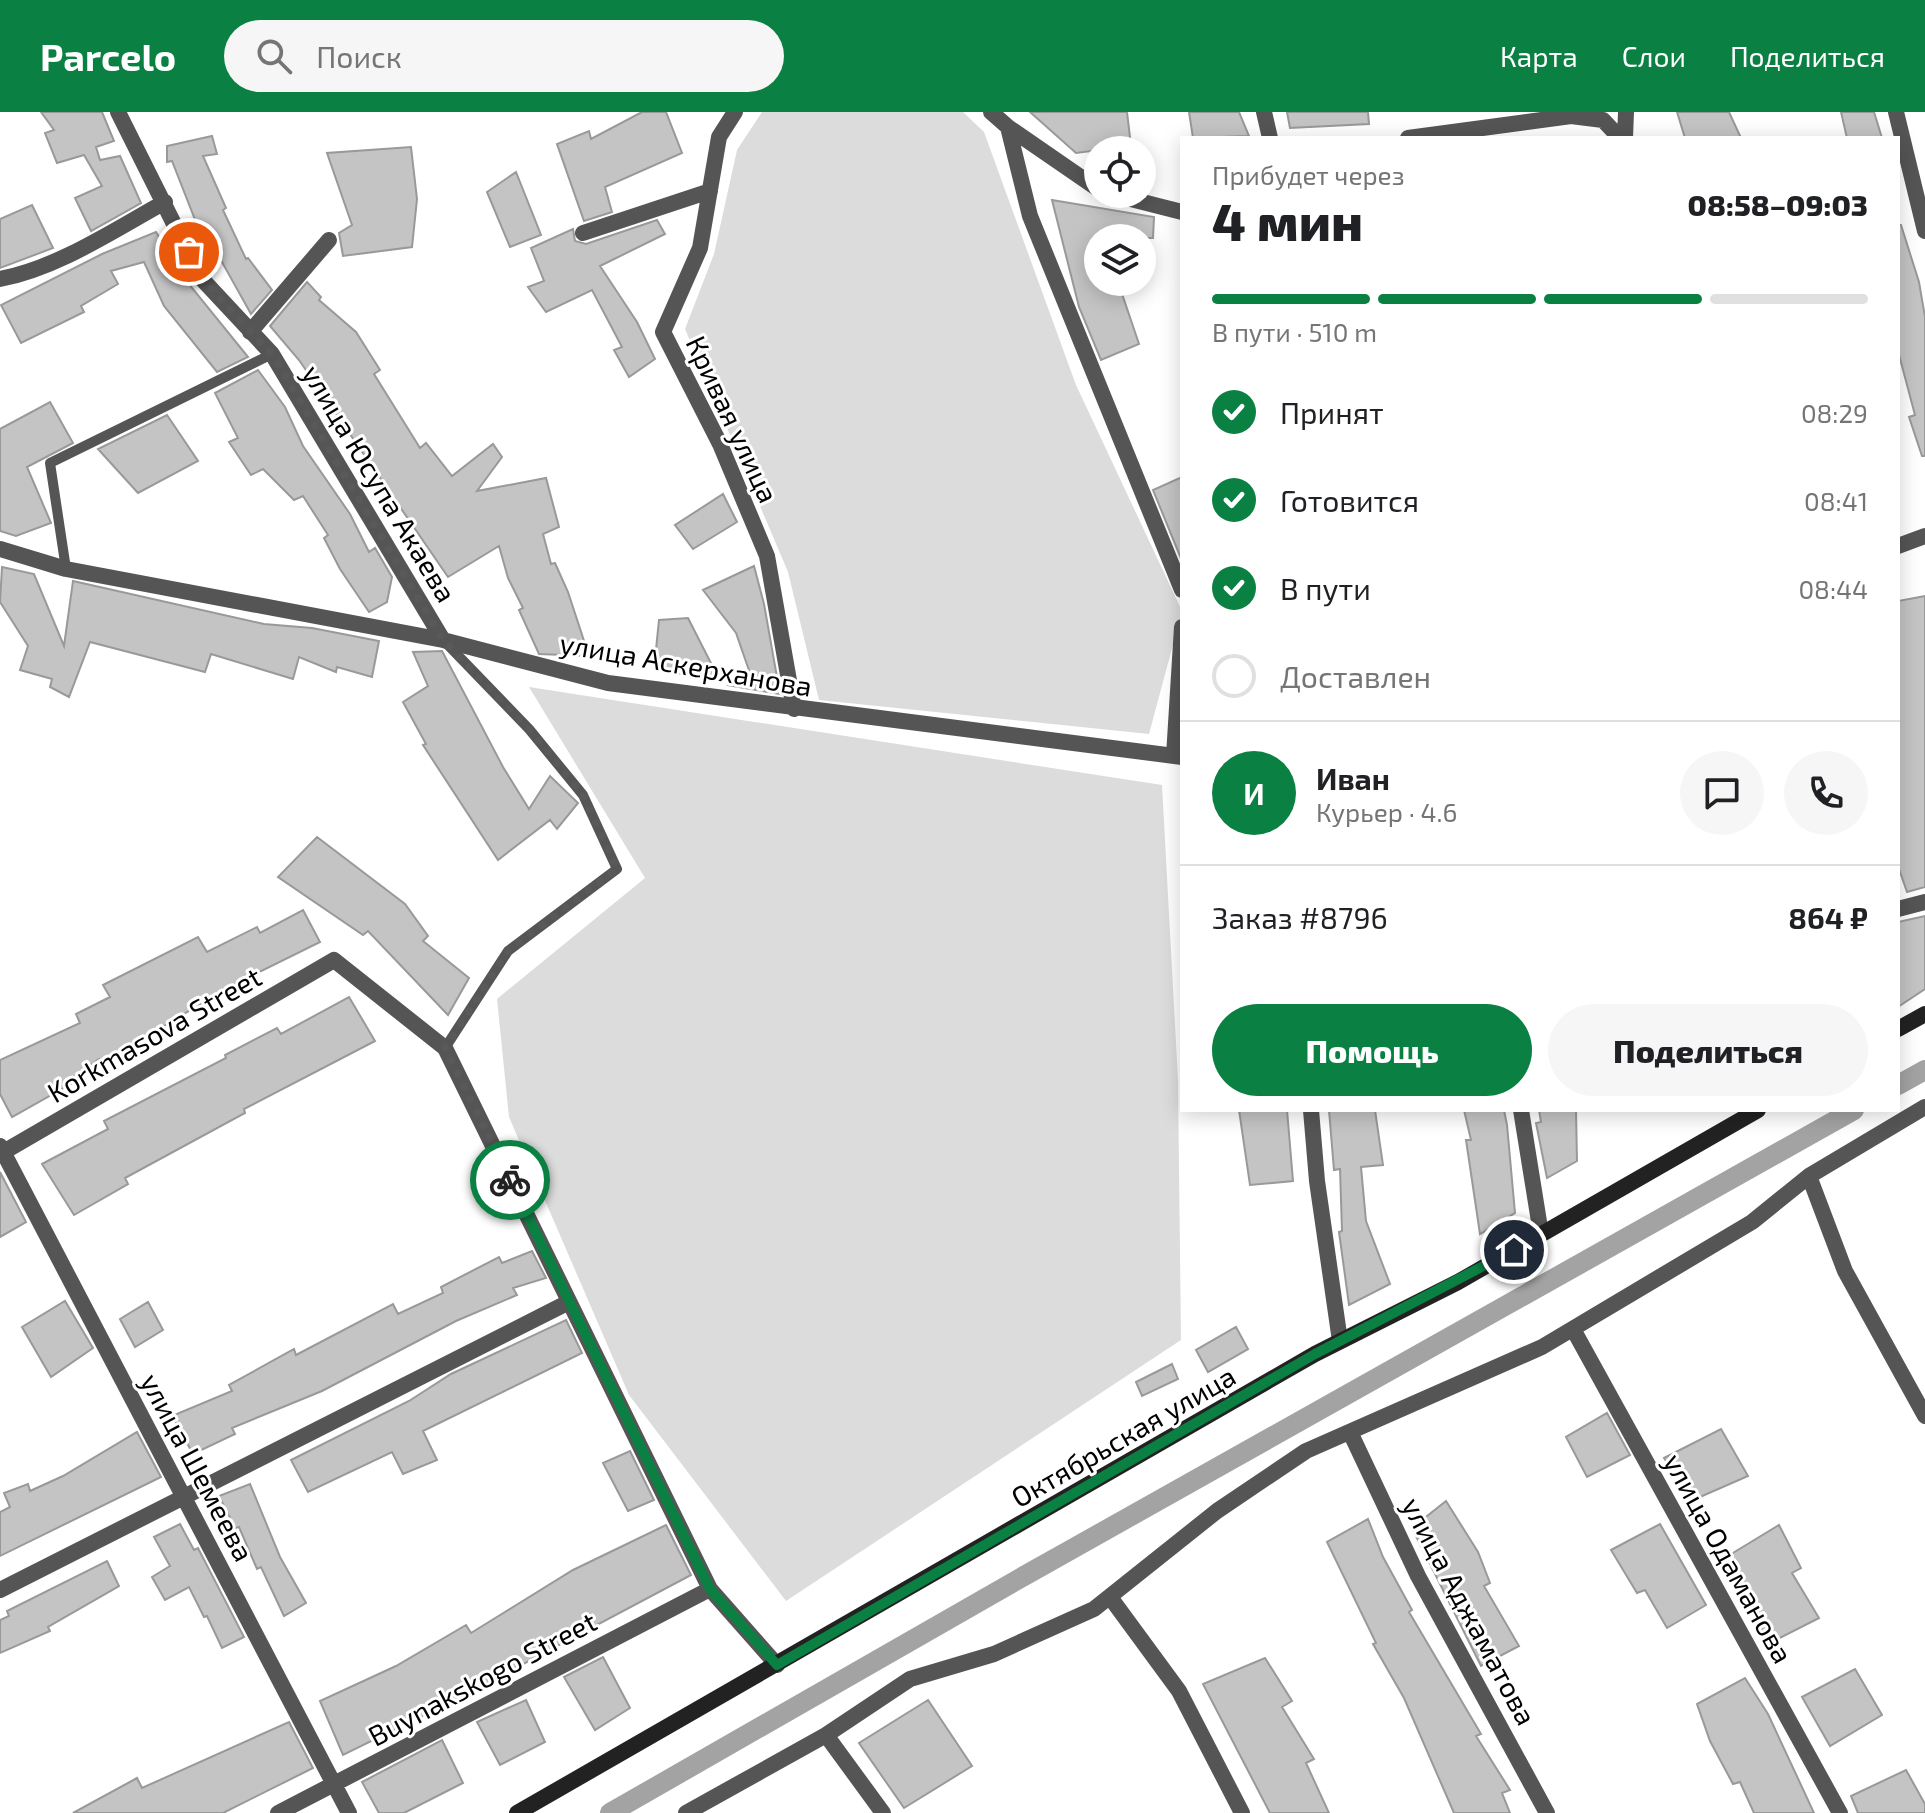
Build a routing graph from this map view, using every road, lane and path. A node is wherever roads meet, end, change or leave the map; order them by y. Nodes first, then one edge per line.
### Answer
1 (118, 112) edge
2 (735, 112) edge
3 (991, 112) edge
4 (1264, 112) edge
5 (1626, 112) edge
6 (1896, 112) edge
7 (1008, 127) junction
8 (1270, 136) edge
9 (1423, 136) edge
10 (1620, 136) edge
11 (1622, 136) edge
12 (1084, 179) edge
13 (710, 191) junction
14 (165, 202) junction
15 (1156, 205) edge
16 (1180, 211) edge
17 (1925, 231) edge
18 (583, 233) dead end
19 (329, 240) dead end
20 (0, 279) edge
21 (250, 332) junction
22 (272, 354) junction
23 (1925, 536) edge
24 (1900, 545) edge
25 (0, 549) edge
26 (66, 569) junction
27 (1180, 585) edge
28 (443, 640) junction
29 (1180, 692) edge
30 (794, 709) junction
31 (1178, 757) edge
32 (1925, 902) edge
33 (1900, 908) edge
34 (1925, 1014) edge
35 (1900, 1028) edge
36 (445, 1048) junction
37 (1925, 1107) edge
38 (1311, 1112) edge
39 (1521, 1112) edge
40 (1740, 1115) edge
41 (1, 1150) edge
42 (1809, 1176) junction
43 (1541, 1234) junction
44 (569, 1302) junction
45 (1573, 1329) junction
46 (1340, 1341) junction
47 (1925, 1416) edge
48 (1350, 1432) junction
49 (184, 1494) junction
50 (710, 1589) junction
51 (0, 1590) edge
52 (1110, 1597) junction
53 (777, 1665) junction
54 (826, 1735) junction
55 (334, 1785) junction
56 (278, 1813) edge
57 (349, 1813) edge
58 (517, 1813) edge
59 (686, 1813) edge
60 (883, 1813) edge
61 (1242, 1813) edge
62 (1547, 1813) edge
63 (1840, 1813) edge

1 - 14 street, улица Юсупа Акаева
2 - 13 street, Кривая улица
3 - 7 street
4 - 8 street
5 - 11 street
6 - 17 street
7 - 12 street
7 - 27 street
9 - 10 street
13 - 18 street
13 - 30 street, Кривая улица
14 - 20 street
14 - 21 street, улица Юсупа Акаева
15 - 16 street
19 - 21 street
21 - 22 street, улица Юсупа Акаева
22 - 26 lane
22 - 28 street, улица Юсупа Акаева
23 - 24 street
25 - 26 street, улица Аскерханова
26 - 28 street, улица Аскерханова
28 - 30 street, улица Аскерханова
28 - 36 lane
29 - 31 street
30 - 31 street, улица Аскерханова
32 - 33 street
34 - 35 street
36 - 41 street, Korkmasova Street
36 - 44 street
37 - 42 street
38 - 46 street
39 - 43 street
40 - 43 street, Октябрьская улица
41 - 49 street, улица Шемеева
42 - 45 street
42 - 47 street
43 - 46 street, Октябрьская улица
44 - 49 street
44 - 50 street
45 - 48 street
45 - 63 street, улица Одаманова
46 - 53 street, Октябрьская улица
48 - 52 street
48 - 62 street, улица Аджаматова
49 - 51 street
49 - 55 street, улица Шемеева
50 - 53 street
50 - 55 street, Buynakskogo Street
52 - 54 street
52 - 61 street
53 - 58 street, Октябрьская улица
54 - 59 street
54 - 60 street
55 - 56 street, Buynakskogo Street
55 - 57 street, улица Шемеева

